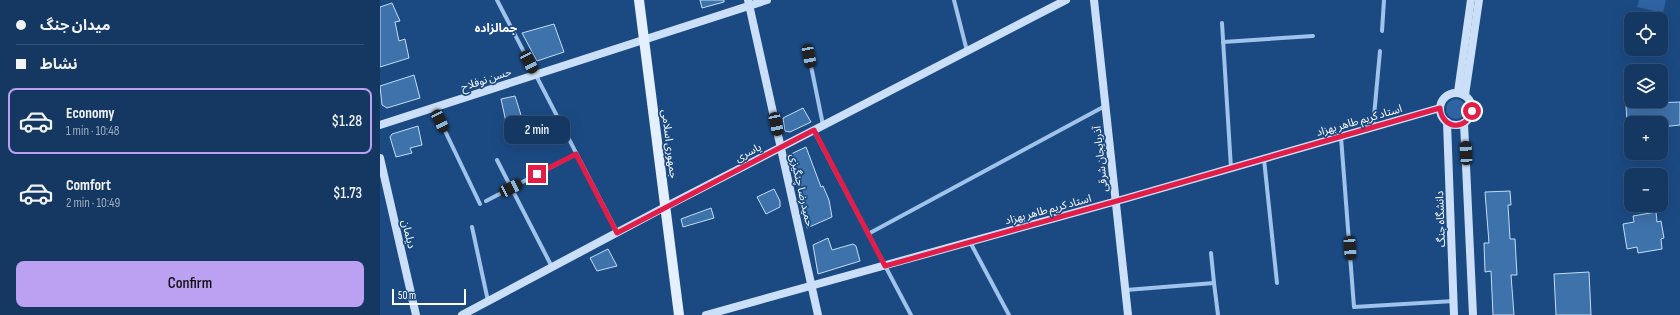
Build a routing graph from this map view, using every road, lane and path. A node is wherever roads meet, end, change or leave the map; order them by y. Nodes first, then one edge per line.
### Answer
1 (497, 0) edge
2 (639, 0) edge
3 (767, 0) edge
4 (954, 0) edge
5 (1066, 0) edge
6 (1094, 0) edge
7 (1384, 0) edge
8 (1471, 0) edge
9 (1479, 0) edge
10 (748, 3) edge
11 (1222, 22) dead end
12 (1382, 31) dead end
13 (1313, 36) dead end
14 (644, 39) junction
15 (1223, 42) junction
16 (967, 51) junction
17 (1380, 51) dead end
18 (809, 56) dead end
19 (535, 74) junction
20 (1461, 94) junction
21 (1105, 106) junction
22 (434, 108) junction
23 (1440, 108) junction
24 (1447, 122) junction
25 (1464, 123) junction
26 (380, 125) edge
27 (823, 126) junction
28 (1374, 127) junction
29 (814, 130) junction
30 (1341, 136) junction
31 (781, 147) junction
32 (576, 154) junction
33 (380, 158) edge
34 (1264, 159) junction
35 (497, 160) dead end
36 (1231, 168) junction
37 (511, 188) junction
38 (486, 201) dead end
39 (1116, 202) junction
40 (480, 204) dead end
41 (666, 207) junction
42 (472, 227) dead end
43 (617, 233) junction
44 (868, 234) junction
45 (970, 242) junction
46 (1211, 253) dead end
47 (885, 266) junction
48 (552, 267) junction
49 (1214, 283) junction
50 (1277, 283) dead end
51 (812, 286) junction
52 (1125, 290) junction
53 (488, 301) junction
54 (1454, 301) junction
55 (416, 315) edge
56 (462, 315) edge
57 (679, 315) edge
58 (706, 315) edge
59 (818, 315) edge
60 (911, 315) edge
61 (1009, 315) edge
62 (1128, 315) edge
63 (1218, 315) edge
64 (1454, 315) edge
65 (1473, 315) edge

1 - 19 street
2 - 14 main road, جمهوری اسلامی
3 - 10 street, حسن نوفلاح
4 - 16 street
5 - 16 street, یاسری
6 - 21 street, آذربایجان شرقی
7 - 12 street
8 - 20 street
9 - 20 street
10 - 14 street, حسن نوفلاح
10 - 31 street, حمیدرضا چنگیزی
11 - 15 street
13 - 15 street
14 - 19 street, حسن نوفلاح
14 - 41 main road, جمهوری اسلامی
15 - 36 street
16 - 27 street, یاسری
17 - 28 street
18 - 27 street
19 - 22 street, حسن نوفلاح
19 - 32 street
20 - 23 street
20 - 25 street
21 - 39 street, آذربایجان شرقی
21 - 44 street
22 - 26 street, حسن نوفلاح
22 - 40 street
23 - 24 street
23 - 28 street, استاد کریم طاهر بهزاد
24 - 25 street
24 - 54 street, دانشگاه جنگ
25 - 65 street
27 - 29 street, یاسری
28 - 30 street, استاد کریم طاهر بهزاد
29 - 31 street, یاسری
29 - 44 street
30 - 34 street, استاد کریم طاهر بهزاد
30 - 54 street
31 - 41 street, یاسری
31 - 51 street, حمیدرضا چنگیزی
32 - 37 street
32 - 43 street
33 - 55 street, دیلمان
34 - 36 street, استاد کریم طاهر بهزاد
34 - 50 street
35 - 37 street
36 - 39 street, استاد کریم طاهر بهزاد
37 - 38 street
37 - 48 street
39 - 45 street, استاد کریم طاهر بهزاد
39 - 52 street, آذربایجان شرقی
41 - 43 street, یاسری
41 - 57 main road, جمهوری اسلامی
42 - 53 street
43 - 48 street, یاسری
44 - 47 street
45 - 47 street, استاد کریم طاهر بهزاد
45 - 61 street
46 - 49 street
47 - 51 street, استاد کریم طاهر بهزاد
47 - 60 street
48 - 53 street, یاسری
49 - 52 street
49 - 63 street
51 - 58 street, استاد کریم طاهر بهزاد
51 - 59 street, حمیدرضا چنگیزی
52 - 62 street, آذربایجان شرقی
53 - 56 street, یاسری
54 - 64 street, دانشگاه جنگ

